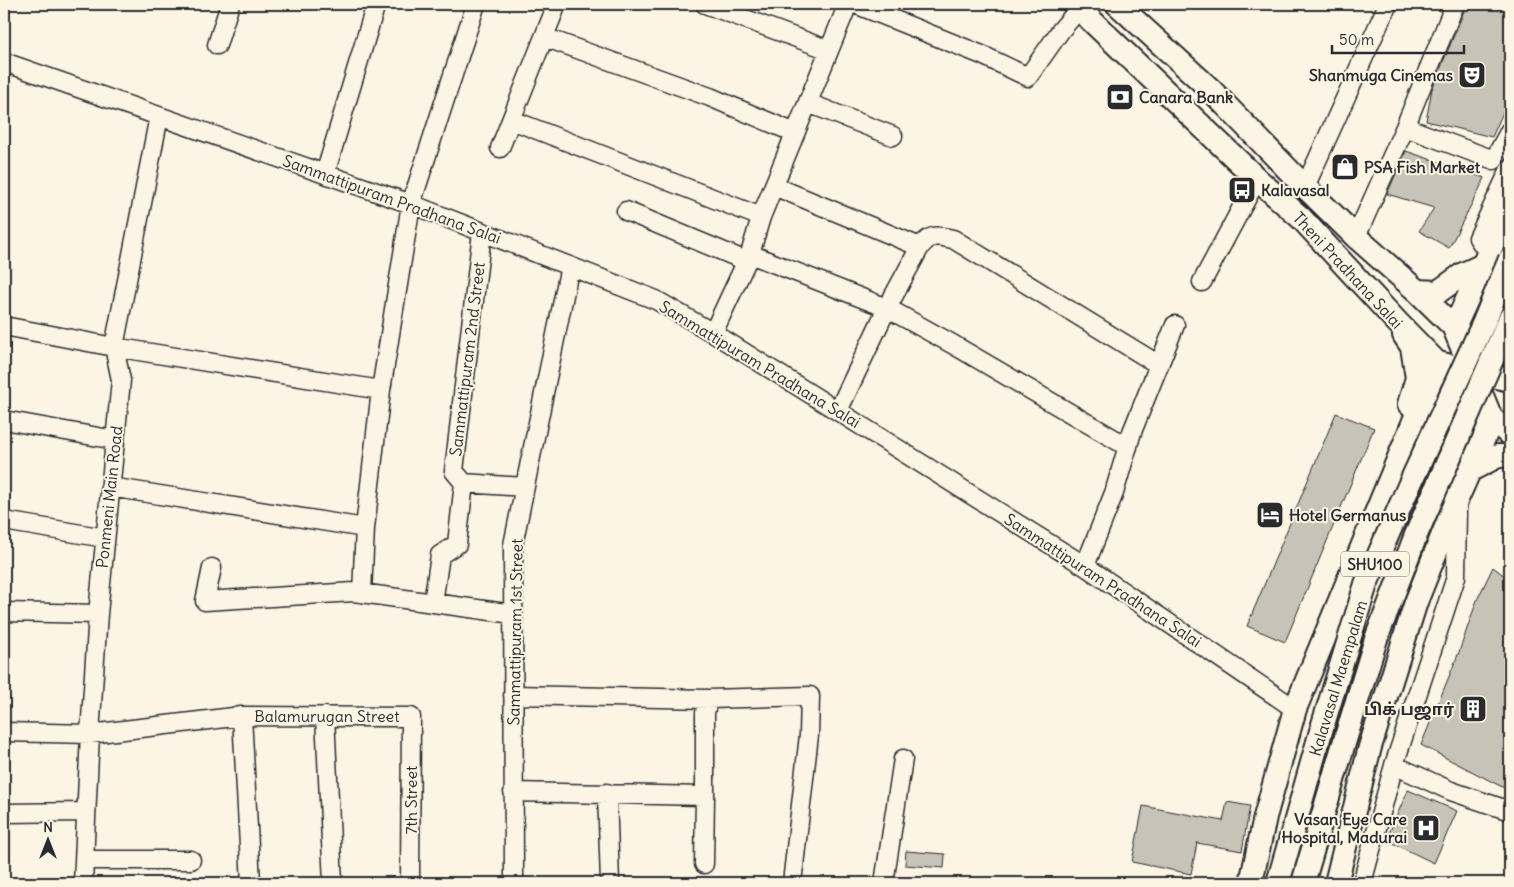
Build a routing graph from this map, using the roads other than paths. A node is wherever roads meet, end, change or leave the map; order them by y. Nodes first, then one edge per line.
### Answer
1 (230, 4) edge
2 (376, 4) edge
3 (476, 4) edge
4 (557, 4) edge
5 (705, 4) edge
6 (848, 4) edge
7 (854, 4) edge
8 (1117, 4) edge
9 (1388, 4) edge
10 (1455, 4) edge
11 (1076, 6) edge
12 (544, 37) junction
13 (217, 46) dead end
14 (829, 50) junction
15 (4, 62) edge
16 (808, 103) junction
17 (159, 116) junction
18 (512, 120) junction
19 (1405, 127) junction
20 (1510, 130) edge
21 (795, 133) junction
22 (893, 136) dead end
23 (500, 148) dead end
24 (1510, 169) edge
25 (326, 174) junction
26 (1256, 179) junction
27 (774, 186) junction
28 (1305, 187) junction
29 (411, 204) junction
30 (1510, 206) edge
31 (626, 211) dead end
32 (761, 217) junction
33 (482, 232) junction
34 (1356, 236) junction
35 (920, 246) junction
36 (748, 257) junction
37 (1495, 259) edge
38 (570, 266) junction
39 (1202, 282) dead end
40 (1417, 291) junction
41 (887, 308) junction
42 (1510, 318) edge
43 (1398, 323) junction
44 (1175, 324) dead end
45 (4, 326) edge
46 (1454, 328) junction
47 (713, 333) junction
48 (114, 347) junction
49 (1438, 363) junction
50 (1159, 365) junction
51 (1472, 371) junction
52 (1510, 380) edge
53 (381, 390) junction
54 (838, 411) junction
55 (4, 420) edge
56 (1492, 420) junction
57 (1510, 435) edge
58 (115, 440) junction
59 (1128, 447) junction
60 (1510, 456) edge
61 (1469, 471) junction
62 (464, 483) junction
63 (110, 487) junction
64 (525, 487) junction
65 (1457, 499) junction
66 (4, 521) edge
67 (1373, 522) junction
68 (365, 528) junction
69 (105, 538) junction
70 (1085, 566) junction
71 (212, 568) dead end
72 (362, 593) junction
73 (433, 603) junction
74 (4, 612) edge
75 (98, 614) junction
76 (513, 614) junction
77 (513, 695) junction
78 (708, 699) junction
79 (1295, 709) junction
80 (242, 716) junction
81 (325, 716) junction
82 (411, 717) joint
83 (4, 732) edge
84 (90, 734) junction
85 (903, 759) dead end
86 (1394, 765) junction
87 (514, 792) junction
88 (607, 794) junction
89 (705, 796) junction
90 (1510, 811) edge
91 (86, 812) junction
92 (4, 813) edge
93 (84, 860) junction
94 (191, 860) dead end
95 (704, 864) dead end
96 (83, 883) edge
97 (251, 883) edge
98 (333, 883) edge
99 (410, 883) edge
100 (514, 883) edge
101 (610, 883) edge
102 (792, 883) edge
103 (884, 883) edge
104 (1252, 883) edge
105 (1278, 883) edge
106 (1304, 883) edge
107 (1336, 883) edge
108 (1362, 883) edge

1 - 13 street
2 - 25 street
3 - 29 street
4 - 12 street
5 - 14 street
6 - 14 street
7 - 11 street
8 - 28 main road, Theni Pradhana Salai
9 - 28 street
10 - 19 street
11 - 26 main road, Theni Pradhana Salai
12 - 18 street
12 - 21 street
14 - 16 street
15 - 17 street, Sammattipuram Pradhana Salai
16 - 21 street
16 - 22 street
17 - 25 street, Sammattipuram Pradhana Salai
17 - 48 street, Ponmeni Main Road
18 - 23 street
18 - 32 street
19 - 20 street
19 - 34 street
21 - 27 street
24 - 37 street
25 - 29 street, Sammattipuram Pradhana Salai
26 - 39 street
26 - 43 main road, Theni Pradhana Salai
27 - 32 street
27 - 35 street
28 - 34 main road, Theni Pradhana Salai
29 - 33 street, Sammattipuram Pradhana Salai
29 - 53 street
30 - 37 main road
31 - 36 street
32 - 36 street
33 - 38 street, Sammattipuram Pradhana Salai
33 - 62 street, Sammattipuram 2nd Street
34 - 40 main road, Theni Pradhana Salai
35 - 41 street
35 - 50 street
36 - 41 street
36 - 47 street
37 - 40 main road
37 - 46 main road
37 - 105 main road, Kalavasal Maempalam / SHU100, bridge
38 - 47 street, Sammattipuram Pradhana Salai
38 - 64 street, Sammattipuram 1st Street
40 - 46 main road, Theni Pradhana Salai
41 - 54 street
41 - 59 street
42 - 106 main road, Kalavasal Maempalam / SHU100, bridge
43 - 49 main road, Theni Pradhana Salai
43 - 67 main road
44 - 50 street
45 - 48 street
46 - 51 main road
46 - 52 main road, Theni Pradhana Salai
47 - 54 street, Sammattipuram Pradhana Salai
48 - 53 street
48 - 58 street, Ponmeni Main Road
49 - 51 main road
49 - 56 main road, Theni Pradhana Salai
49 - 67 main road
50 - 59 street
51 - 52 main road
51 - 56 main road
53 - 68 street
54 - 70 street, Sammattipuram Pradhana Salai
55 - 58 street
56 - 57 main road, Theni Pradhana Salai
56 - 61 main road
58 - 63 street, Ponmeni Main Road
59 - 70 street
60 - 61 main road
61 - 65 main road
62 - 64 street
62 - 73 street
63 - 68 street
63 - 69 street, Ponmeni Main Road
64 - 76 street, Sammattipuram 1st Street
65 - 86 street
65 - 107 main road
66 - 69 street
67 - 79 main road
68 - 72 street
69 - 75 street, Ponmeni Main Road
70 - 79 street, Sammattipuram Pradhana Salai
71 - 72 street
72 - 73 street
73 - 76 street
74 - 75 street
75 - 84 street, Ponmeni Main Road
76 - 77 street, Sammattipuram 1st Street
77 - 78 street
77 - 87 street, Sammattipuram 1st Street
78 - 89 street
78 - 102 street
79 - 104 main road
80 - 81 street, Balamurugan Street
80 - 84 street, Balamurugan Street
80 - 97 street, Balamurugan Street
81 - 82 street, Balamurugan Street
81 - 98 street
82 - 99 street, 7th Street
83 - 84 street, Balamurugan Street
84 - 91 street, Ponmeni Main Road
85 - 103 street
86 - 90 street
86 - 108 street
87 - 88 street
87 - 100 street, Sammattipuram 1st Street
88 - 89 street
88 - 101 street
89 - 95 street
91 - 92 street
91 - 93 street, Ponmeni Main Road
93 - 94 street
93 - 96 street, Ponmeni Main Road

